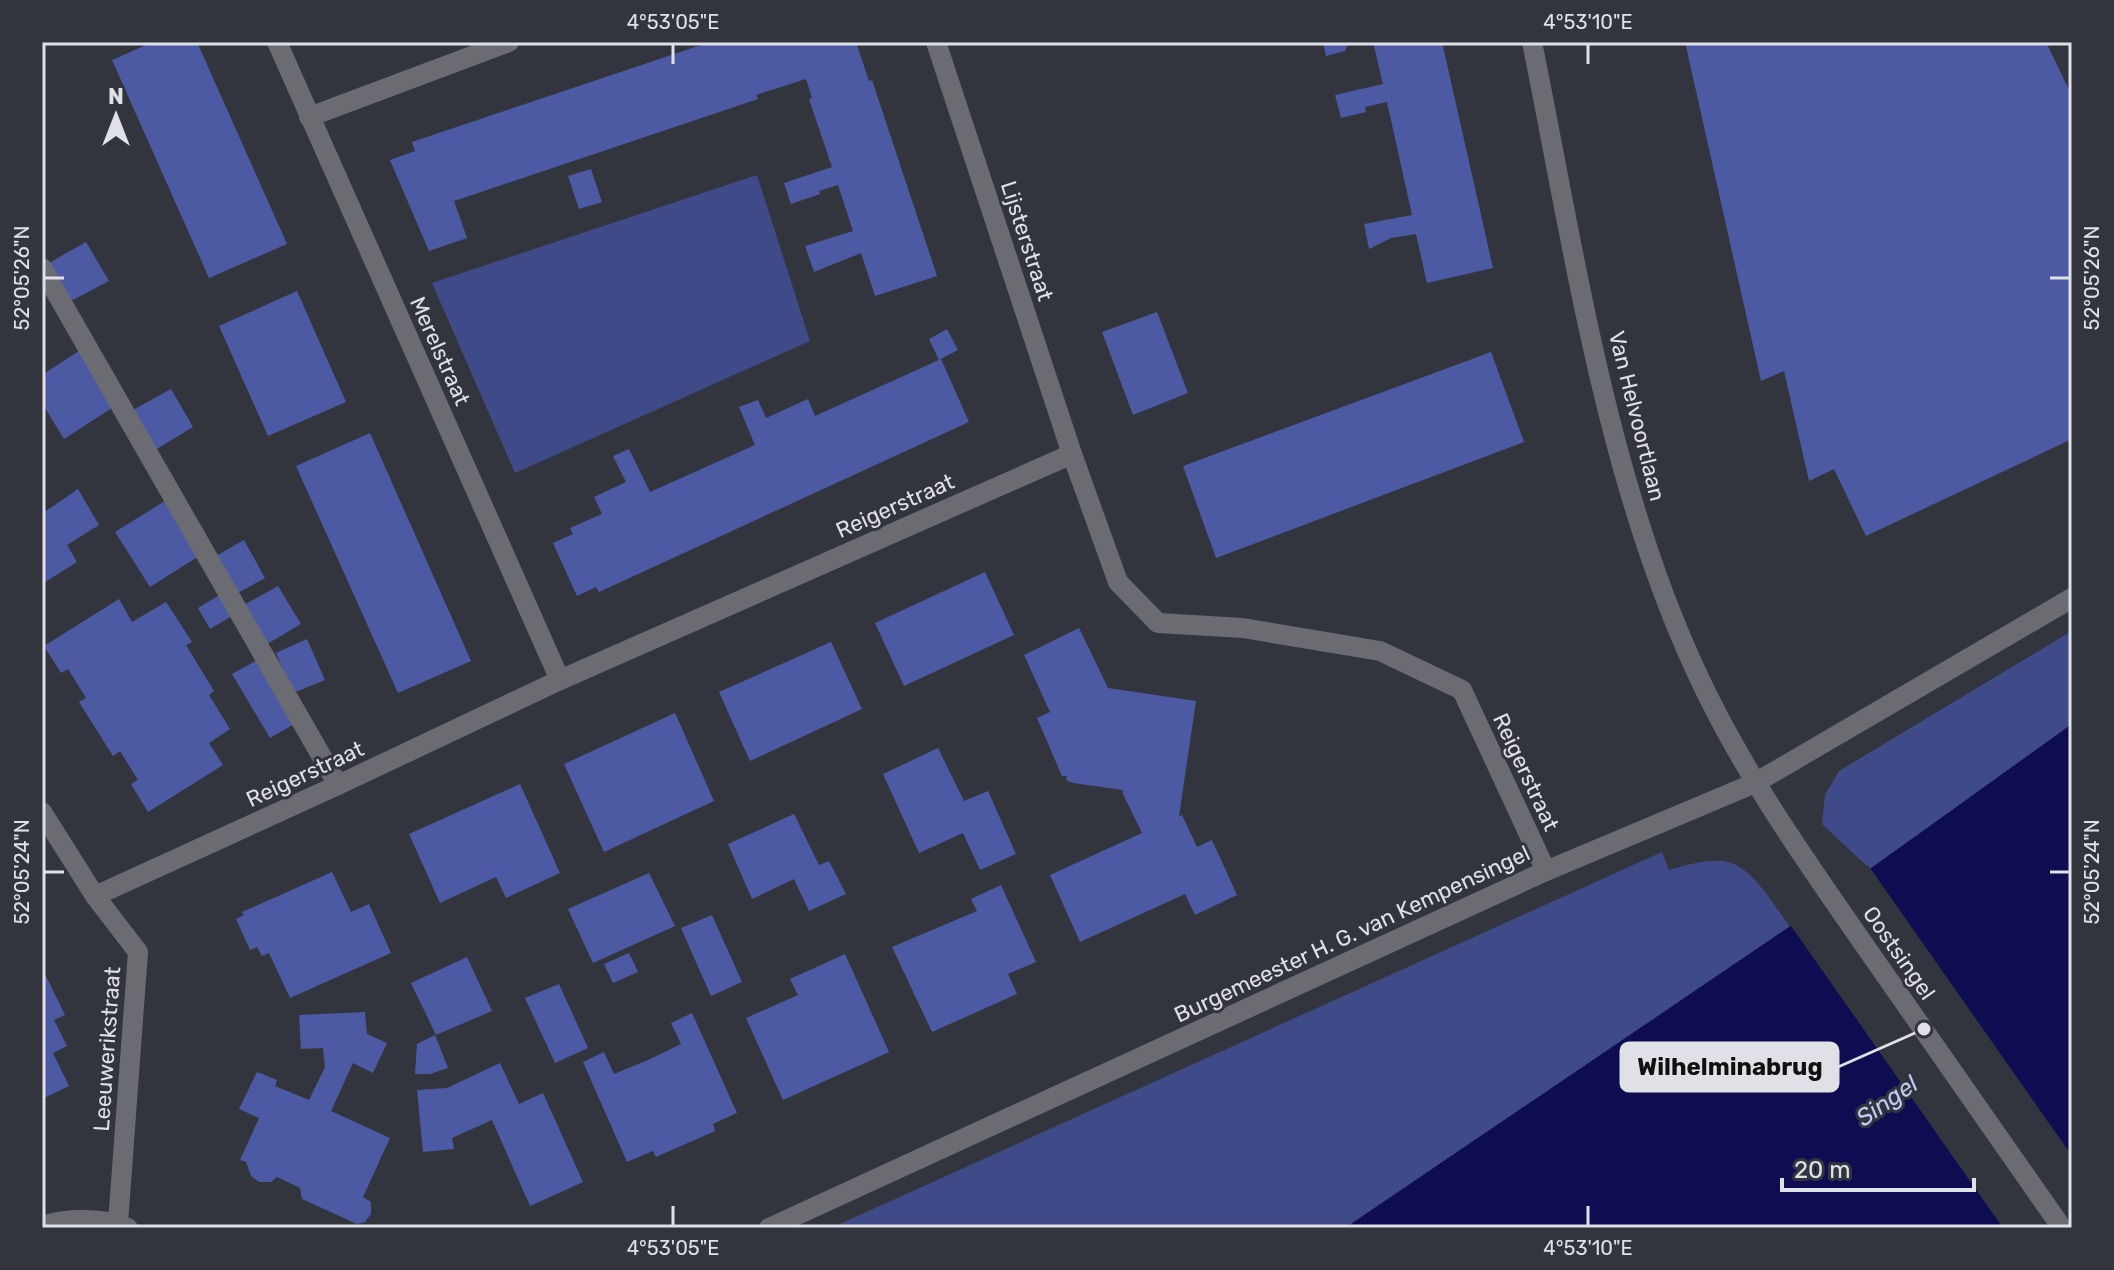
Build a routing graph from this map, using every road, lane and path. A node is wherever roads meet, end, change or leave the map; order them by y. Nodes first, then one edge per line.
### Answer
1 (277, 42) edge
2 (509, 42) edge
3 (936, 42) edge
4 (1532, 42) edge
5 (309, 117) junction
6 (42, 268) edge
7 (1072, 454) junction
8 (2072, 598) edge
9 (560, 680) junction
10 (1755, 783) junction
11 (338, 785) junction
12 (42, 812) edge
13 (1546, 871) junction
14 (95, 896) junction
15 (42, 1226) edge
16 (123, 1226) edge
17 (769, 1228) edge
18 (2062, 1228) edge

1 - 5 street, Merelstraat
2 - 5 street
3 - 7 street, Lijsterstraat
4 - 10 street, Van Helvoortlaan
5 - 9 street, Merelstraat
6 - 11 street
7 - 9 street, Reigerstraat
7 - 13 street, Reigerstraat
8 - 10 street, Burgemeester H. G. van Kempensingel
9 - 11 street, Reigerstraat
10 - 13 street, Burgemeester H. G. van Kempensingel
10 - 18 street, Oostsingel
11 - 14 street, Reigerstraat
12 - 14 street, Leeuwerikstraat
13 - 17 street, Burgemeester H. G. van Kempensingel
14 - 16 street, Leeuwerikstraat
15 - 16 street

